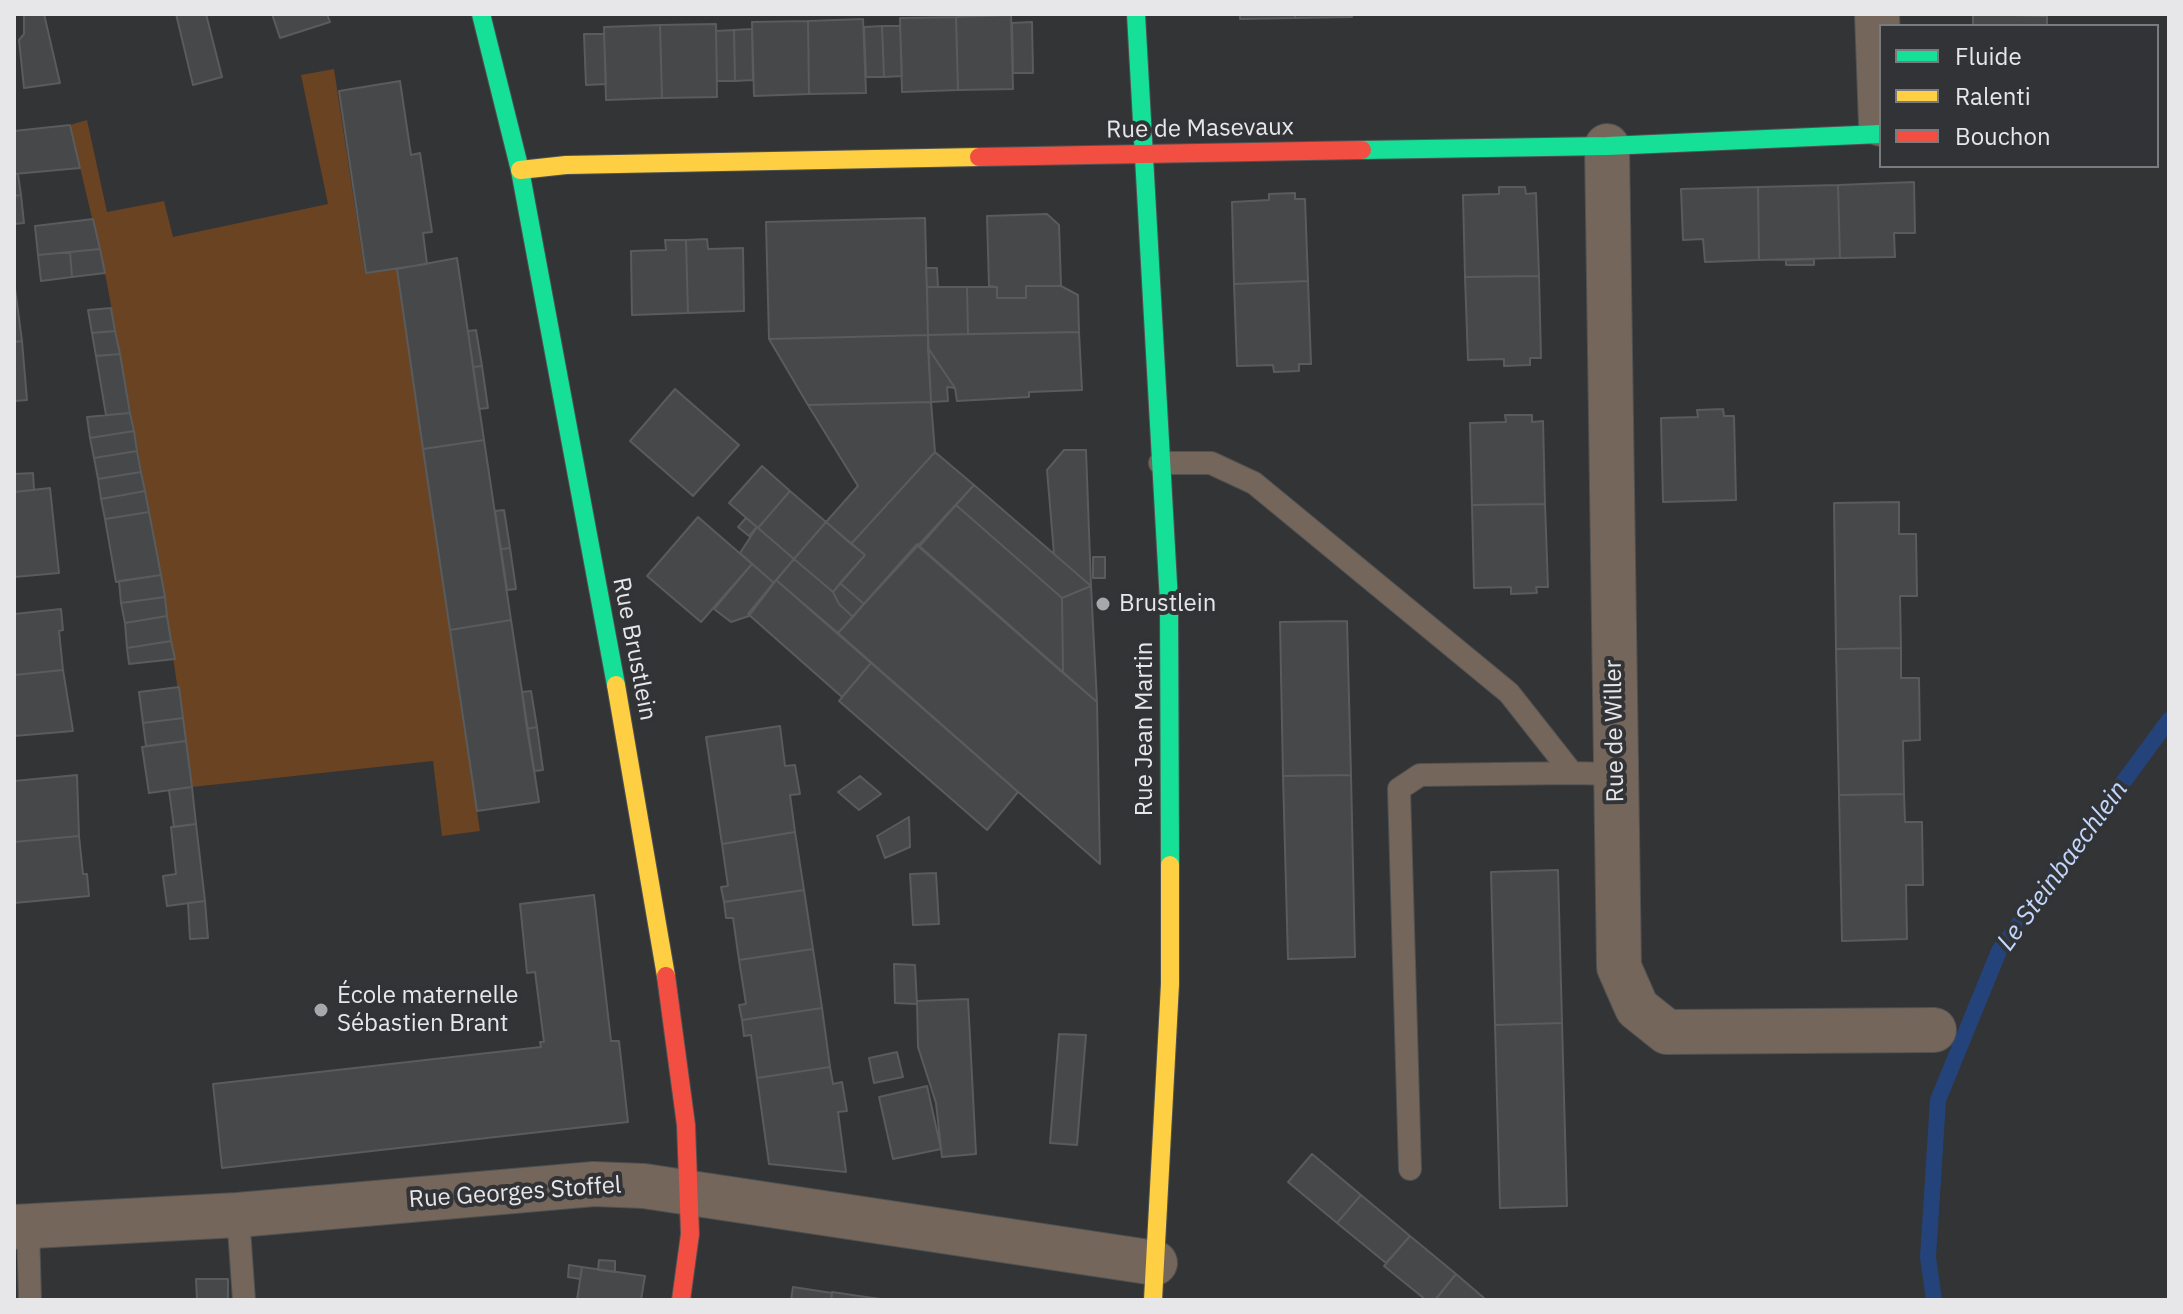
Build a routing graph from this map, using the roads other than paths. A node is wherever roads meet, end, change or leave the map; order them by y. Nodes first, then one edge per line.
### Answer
1 (481, 14) edge
2 (1136, 14) edge
3 (1877, 14) edge
4 (1879, 69) edge
5 (1879, 134) edge
6 (1607, 146) junction
7 (1143, 154) junction
8 (520, 170) junction
9 (1160, 463) junction
10 (1572, 773) junction
11 (1616, 774) junction
12 (1934, 1030) dead end
13 (1410, 1169) dead end
14 (688, 1192) junction
15 (238, 1215) junction
16 (21, 1227) edge
17 (1154, 1282) edge
18 (30, 1300) edge
19 (244, 1300) edge
20 (681, 1300) edge

1 - 8 street, Rue Brustlein
2 - 7 street, Rue Jean Martin
3 - 4 street
5 - 6 street, Rue de Masevaux
6 - 7 street, Rue de Masevaux
6 - 11 street, Rue de Willer
7 - 8 street, Rue de Masevaux
7 - 9 street, Rue Jean Martin
8 - 14 street, Rue Brustlein
9 - 10 lane
9 - 17 street, Rue Jean Martin
10 - 11 lane
10 - 13 lane
11 - 12 street, Rue de Willer
14 - 15 street, Rue Georges Stoffel
14 - 17 street, Rue Georges Stoffel
14 - 20 street, Rue Brustlein
15 - 16 street, Rue Georges Stoffel
15 - 19 lane
16 - 18 lane

